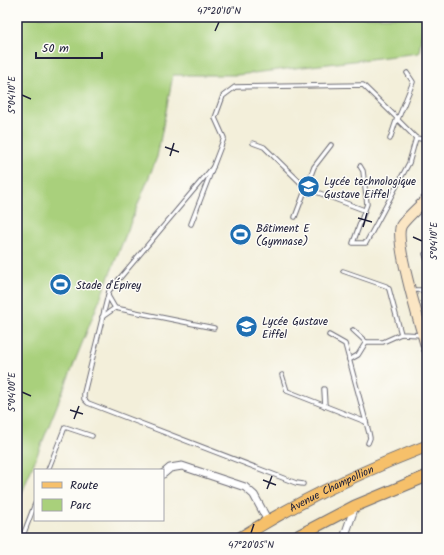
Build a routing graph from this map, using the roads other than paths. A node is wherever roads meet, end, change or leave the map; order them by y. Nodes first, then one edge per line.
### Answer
1 (407, 73) dead end
2 (397, 119) junction
3 (416, 138) junction
4 (390, 139) dead end
5 (427, 140) edge
6 (253, 143) dead end
7 (331, 145) dead end
8 (360, 166) dead end
9 (213, 167) junction
10 (306, 188) junction
11 (427, 199) edge
12 (423, 207) edge
13 (364, 210) junction
14 (295, 217) dead end
15 (191, 224) dead end
16 (425, 254) dead end
17 (427, 260) edge
18 (343, 271) dead end
19 (411, 290) junction
20 (427, 290) edge
21 (108, 295) junction
22 (114, 308) junction
23 (102, 317) junction
24 (214, 328) dead end
25 (353, 330) dead end
26 (402, 334) junction
27 (329, 335) dead end
28 (425, 341) edge
29 (366, 342) junction
30 (349, 360) junction
31 (282, 375) dead end
32 (324, 389) dead end
33 (325, 406) junction
34 (366, 422) junction
35 (92, 436) dead end
36 (368, 443) dead end
37 (426, 446) edge
38 (48, 469) edge
39 (164, 473) edge
40 (427, 476) edge
41 (303, 484) dead end
42 (354, 506) junction
43 (34, 507) edge
44 (268, 521) junction
45 (22, 538) edge
46 (240, 538) edge
47 (294, 538) edge
48 (344, 538) edge

1 - 2 lane
2 - 3 lane
2 - 4 lane
2 - 9 lane
3 - 5 lane
3 - 13 lane
6 - 10 lane
7 - 10 lane
8 - 13 lane
9 - 15 lane
9 - 21 lane
10 - 13 lane
10 - 14 lane
11 - 12 street
12 - 19 street
16 - 17 lane
18 - 26 lane
19 - 20 lane
19 - 28 street
21 - 22 lane
21 - 23 lane
22 - 23 lane
22 - 24 lane
23 - 41 lane
25 - 29 lane
26 - 28 lane
26 - 29 lane
27 - 30 lane
29 - 30 lane
30 - 34 lane
31 - 33 lane
32 - 33 lane
33 - 34 lane
34 - 36 lane
35 - 38 lane
37 - 44 main road, Avenue Champollion
39 - 44 street
40 - 42 main road
42 - 47 main road
42 - 48 street
43 - 45 lane
44 - 46 main road, Avenue Champollion

